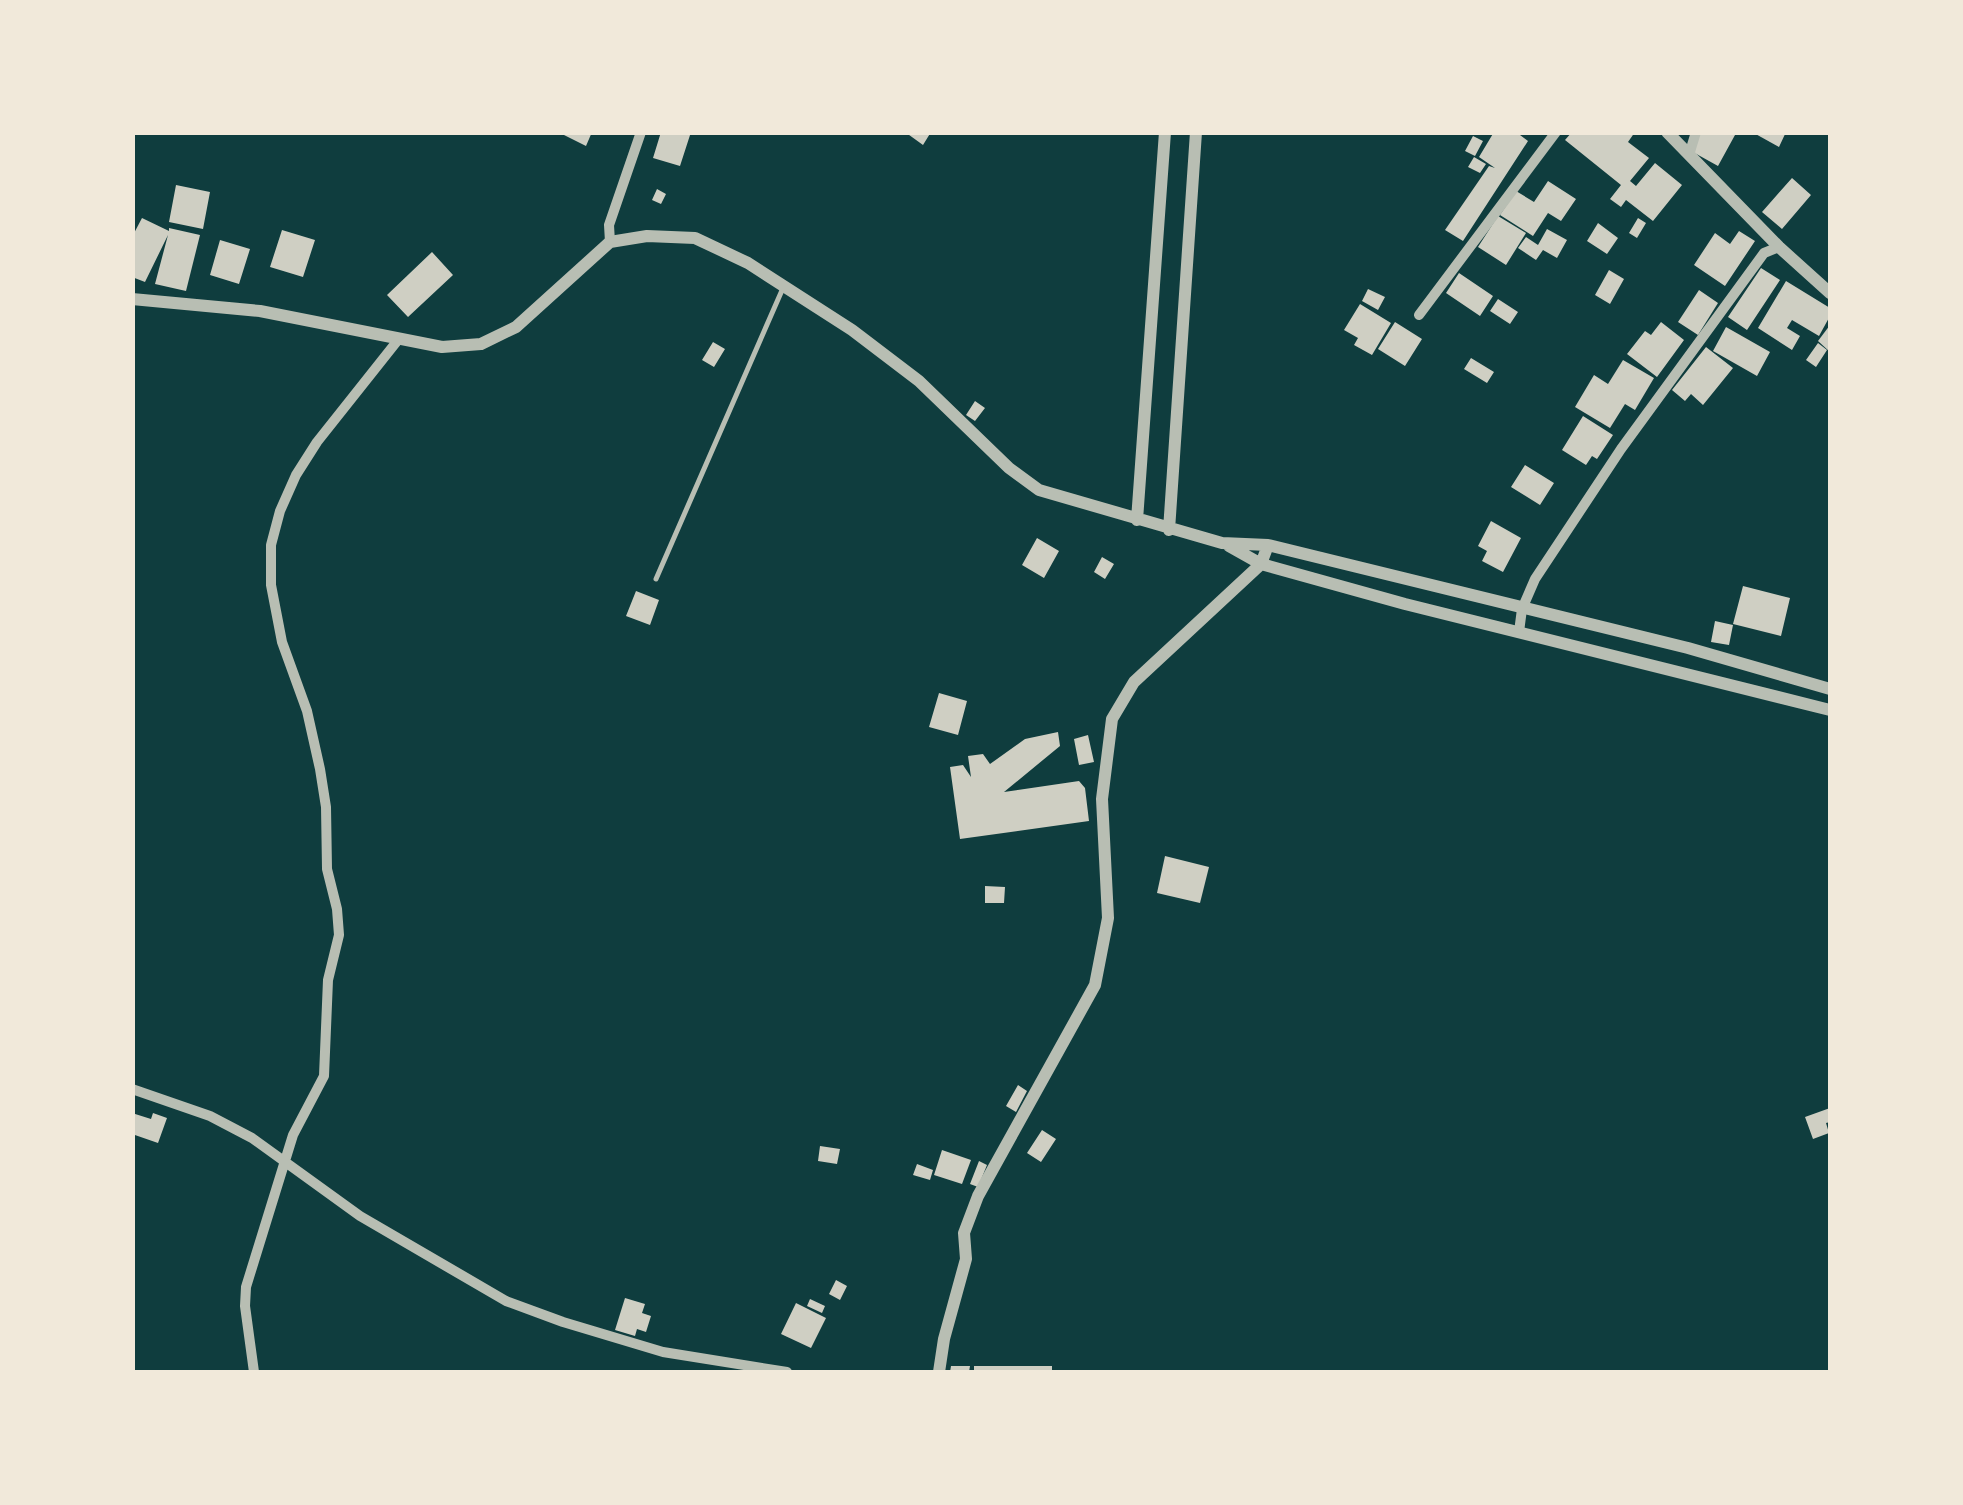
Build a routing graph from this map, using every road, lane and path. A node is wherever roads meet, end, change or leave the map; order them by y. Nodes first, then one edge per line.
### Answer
1 (641, 132) edge
2 (1165, 132) edge
3 (1196, 132) edge
4 (1556, 132) edge
5 (1667, 132) edge
6 (1696, 132) edge
7 (1688, 155) junction
8 (610, 242) junction
9 (1779, 247) junction
10 (784, 284) junction
11 (1830, 292) edge
12 (132, 299) edge
13 (1419, 316) dead end
14 (398, 340) junction
15 (1137, 520) junction
16 (1170, 530) junction
17 (1222, 543) junction
18 (1268, 545) junction
19 (1261, 564) junction
20 (656, 578) dead end
21 (1522, 609) junction
22 (1519, 632) junction
23 (1830, 689) edge
24 (1830, 710) edge
25 (132, 1089) edge
26 (284, 1159) junction
27 (254, 1372) edge
28 (787, 1372) edge
29 (939, 1372) edge

1 - 8 street
2 - 15 street
3 - 16 street
4 - 13 street
5 - 7 street
6 - 7 street
7 - 9 street
8 - 10 street
8 - 14 street
9 - 11 street
9 - 21 street
10 - 15 street
10 - 20 lane
12 - 14 street
14 - 26 street
15 - 16 street
16 - 17 street
17 - 18 street
17 - 19 street
18 - 19 street
18 - 21 street
19 - 22 street
19 - 29 street
21 - 22 street
21 - 23 street
22 - 24 street
25 - 26 street
26 - 27 street
26 - 28 street

